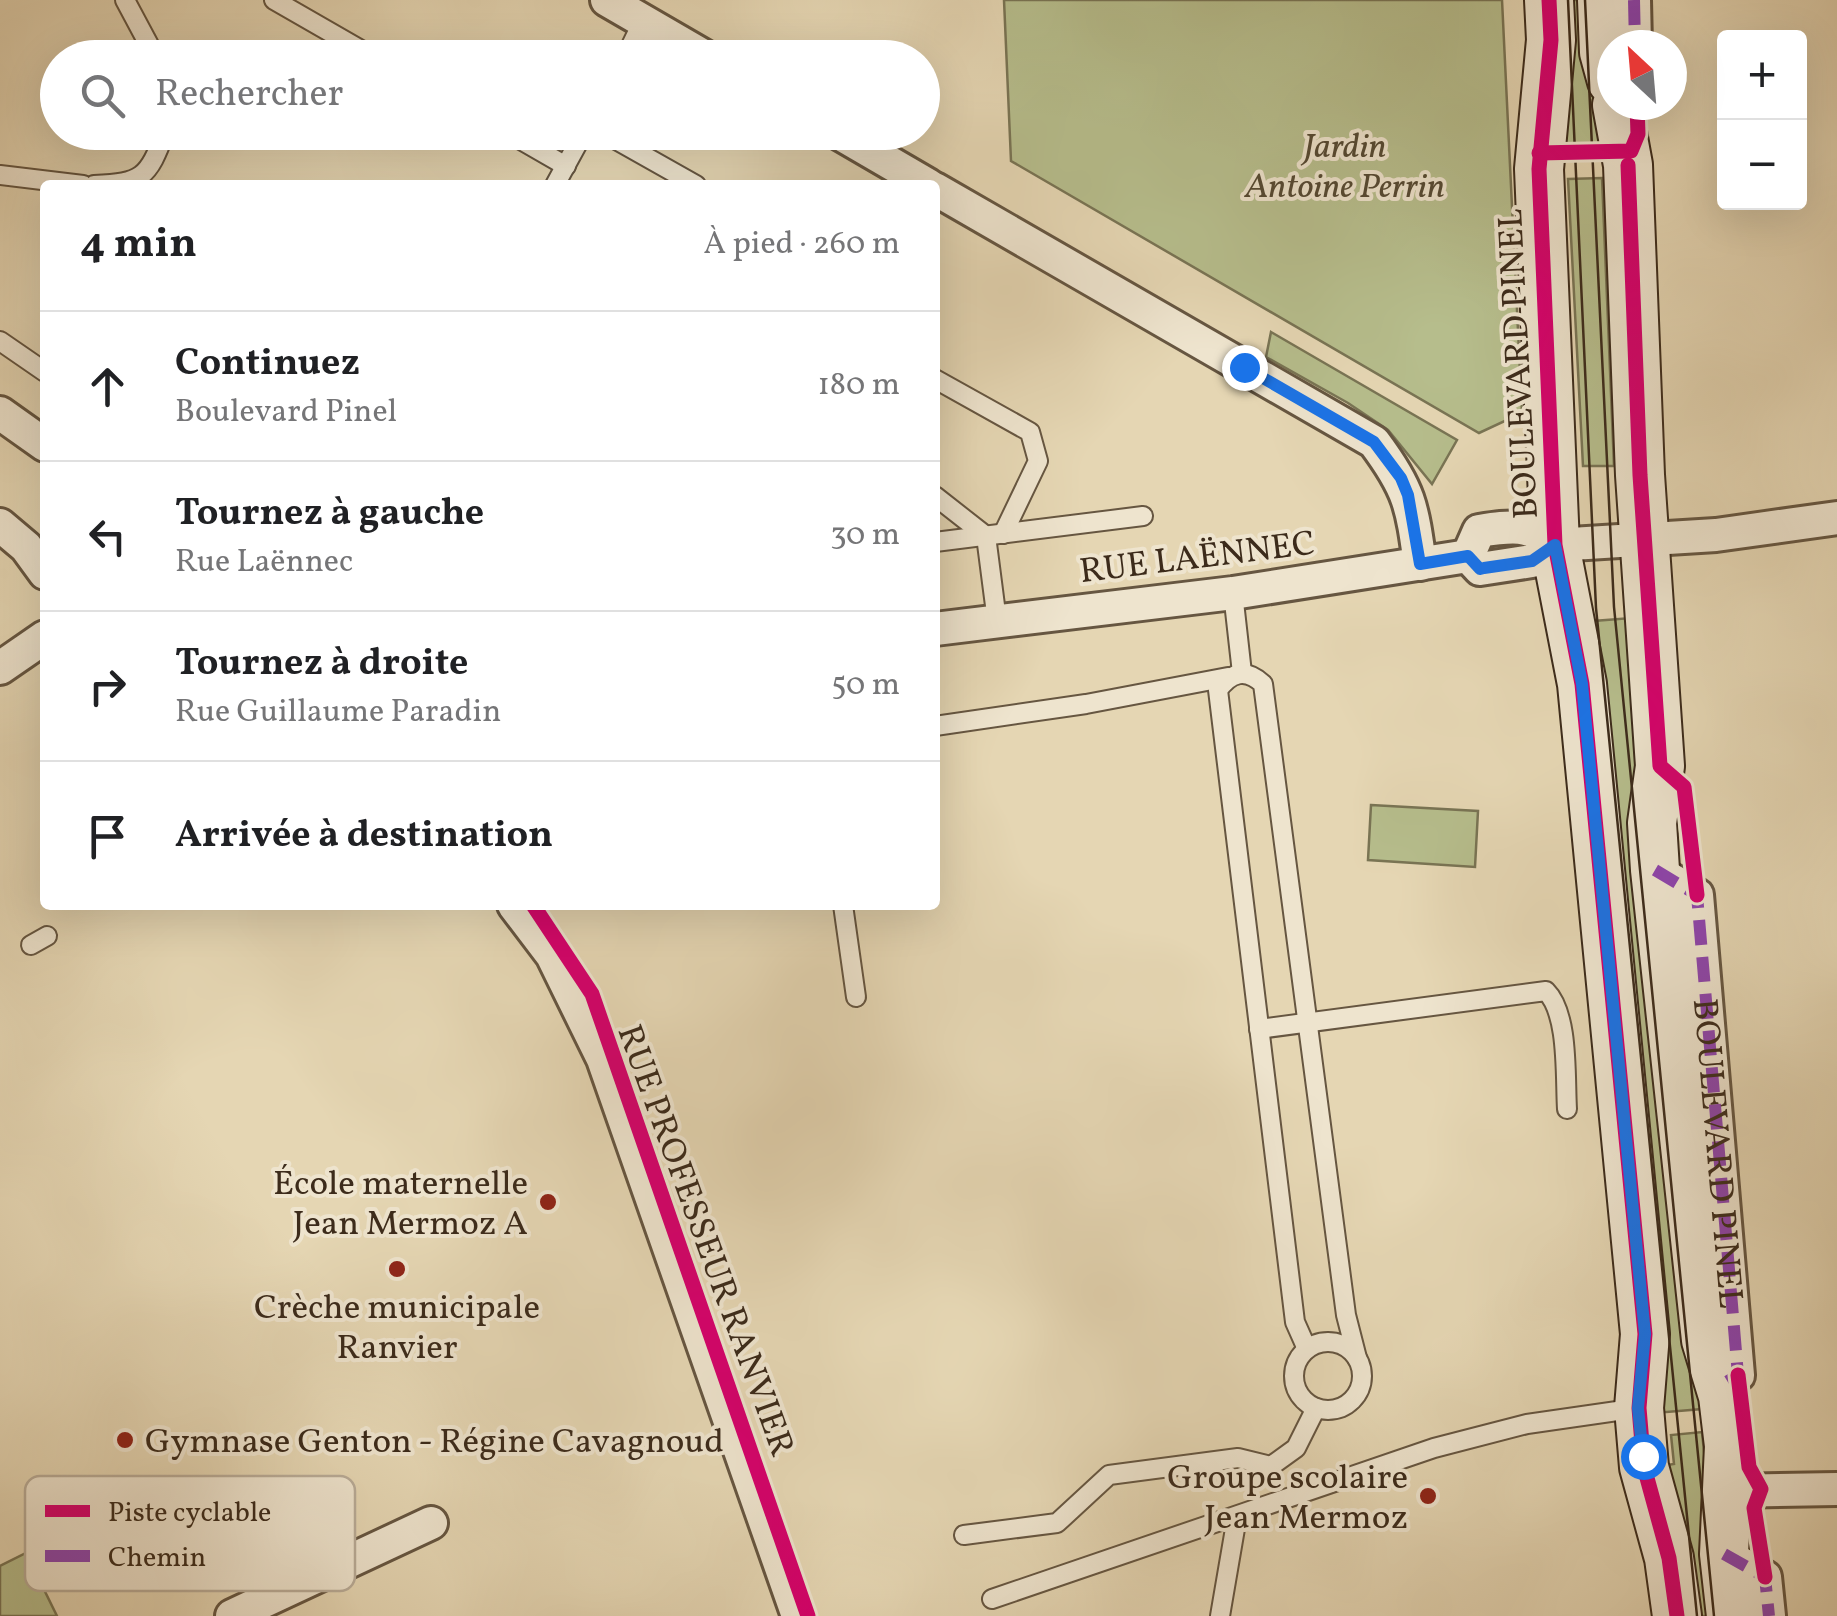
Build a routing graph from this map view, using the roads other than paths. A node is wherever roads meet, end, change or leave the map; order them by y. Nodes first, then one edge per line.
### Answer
1 (125, 0) edge
2 (274, 0) edge
3 (607, 0) edge
4 (1549, 0) edge
5 (1602, 0) edge
6 (1634, 0) edge
7 (643, 20) junction
8 (1603, 30) edge
9 (1635, 30) edge
10 (146, 40) edge
11 (344, 40) edge
12 (634, 40) edge
13 (677, 40) edge
14 (1620, 120) edge
15 (158, 150) edge
16 (538, 150) edge
17 (574, 150) edge
18 (634, 150) edge
19 (868, 150) edge
20 (566, 166) junction
21 (0, 175) edge
22 (42, 180) edge
23 (134, 180) edge
24 (558, 180) edge
25 (687, 180) edge
26 (919, 180) edge
27 (940, 192) edge
28 (0, 340) edge
29 (40, 368) edge
30 (940, 381) edge
31 (0, 414) edge
32 (40, 442) edge
33 (940, 499) edge
34 (1143, 516) dead end
35 (1837, 518) edge
36 (0, 525) edge
37 (994, 535) junction
38 (1646, 540) junction
39 (940, 541) edge
40 (1555, 545) junction
41 (1420, 564) junction
42 (40, 566) edge
43 (1232, 593) junction
44 (997, 622) junction
45 (940, 628) edge
46 (40, 640) edge
47 (0, 668) edge
48 (1235, 675) junction
49 (940, 725) edge
50 (518, 910) edge
51 (845, 910) edge
52 (856, 997) dead end
53 (1307, 1022) junction
54 (1259, 1029) junction
55 (1568, 1109) dead end
56 (1307, 1350) junction
57 (1357, 1358) junction
58 (1316, 1408) junction
59 (1638, 1408) junction
60 (1837, 1489) edge
61 (1730, 1491) junction
62 (1237, 1517) junction
63 (431, 1522) dead end
64 (964, 1536) dead end
65 (1724, 1554) junction
66 (355, 1558) edge
67 (285, 1591) edge
68 (992, 1599) dead end
69 (232, 1616) edge
70 (798, 1616) edge
71 (1220, 1616) edge
72 (1676, 1616) edge
73 (1731, 1616) edge
74 (1769, 1616) edge

1 - 10 lane
2 - 11 lane
3 - 7 street
4 - 40 street, BOULEVARD PINEL
5 - 8 street
6 - 9 street
7 - 12 lane
7 - 13 street
14 - 38 street, BOULEVARD PINEL
15 - 23 lane
16 - 20 lane
17 - 20 lane
18 - 25 lane
19 - 26 street
20 - 24 lane
21 - 22 lane
27 - 41 street
28 - 29 lane
30 - 37 lane
31 - 32 street
33 - 37 lane
34 - 37 lane
35 - 38 street, RUE LAËNNEC
36 - 42 street
37 - 39 lane
37 - 44 lane
38 - 40 street, RUE LAËNNEC
38 - 61 street, BOULEVARD PINEL
40 - 41 street, RUE LAËNNEC
40 - 59 street, BOULEVARD PINEL
41 - 43 street, RUE LAËNNEC
43 - 44 street, RUE LAËNNEC
43 - 48 lane
44 - 45 street, RUE LAËNNEC
46 - 47 street
48 - 49 lane
48 - 53 lane
48 - 54 lane
50 - 70 street, RUE PROFESSEUR RANVIER
51 - 52 lane
53 - 54 lane
53 - 55 lane
53 - 57 lane
54 - 56 lane
56 - 57 lane
56 - 58 lane
57 - 58 lane
58 - 64 lane
59 - 62 lane
59 - 72 street, BOULEVARD PINEL
60 - 61 street
61 - 65 street, BOULEVARD PINEL
62 - 68 lane
62 - 71 lane
63 - 66 street
65 - 73 street, BOULEVARD PINEL
65 - 74 street
67 - 69 street

